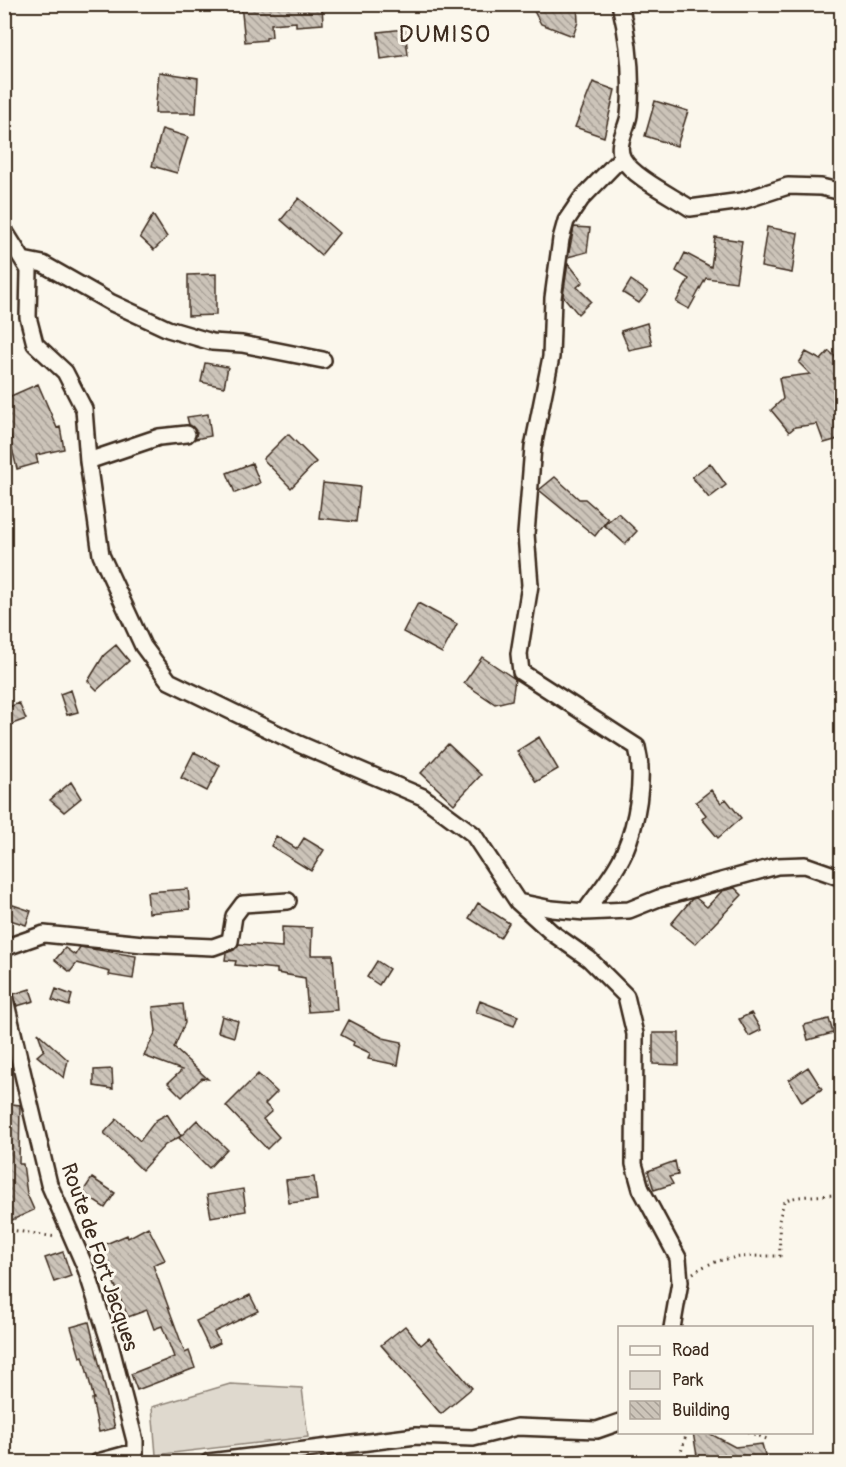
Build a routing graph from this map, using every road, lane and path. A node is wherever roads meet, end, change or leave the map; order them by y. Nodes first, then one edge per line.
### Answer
1 (620, 4) edge
2 (622, 157) junction
3 (842, 192) edge
4 (4, 230) edge
5 (23, 260) junction
6 (323, 360) dead end
7 (187, 434) dead end
8 (88, 461) junction
9 (842, 878) edge
10 (288, 901) dead end
11 (518, 902) junction
12 (585, 912) junction
13 (4, 948) edge
14 (4, 995) edge
15 (842, 1194) edge
16 (4, 1229) edge
17 (74, 1240) junction
18 (680, 1282) junction
19 (672, 1326) edge
20 (618, 1423) edge
21 (686, 1434) edge
22 (753, 1434) edge
23 (767, 1439) dead end
24 (135, 1457) edge
25 (98, 1462) edge
26 (209, 1462) edge
27 (678, 1462) edge

1 - 2 street
2 - 3 street
2 - 12 street
4 - 5 street
5 - 6 street
5 - 8 street
7 - 8 street
8 - 11 street
9 - 12 street
10 - 13 street
11 - 12 street
11 - 18 street
14 - 17 street, Route de Fort Jacques
15 - 18 path
16 - 17 path
17 - 24 street, Route de Fort Jacques
18 - 19 street
20 - 26 street
21 - 27 path
22 - 23 path
24 - 25 street

